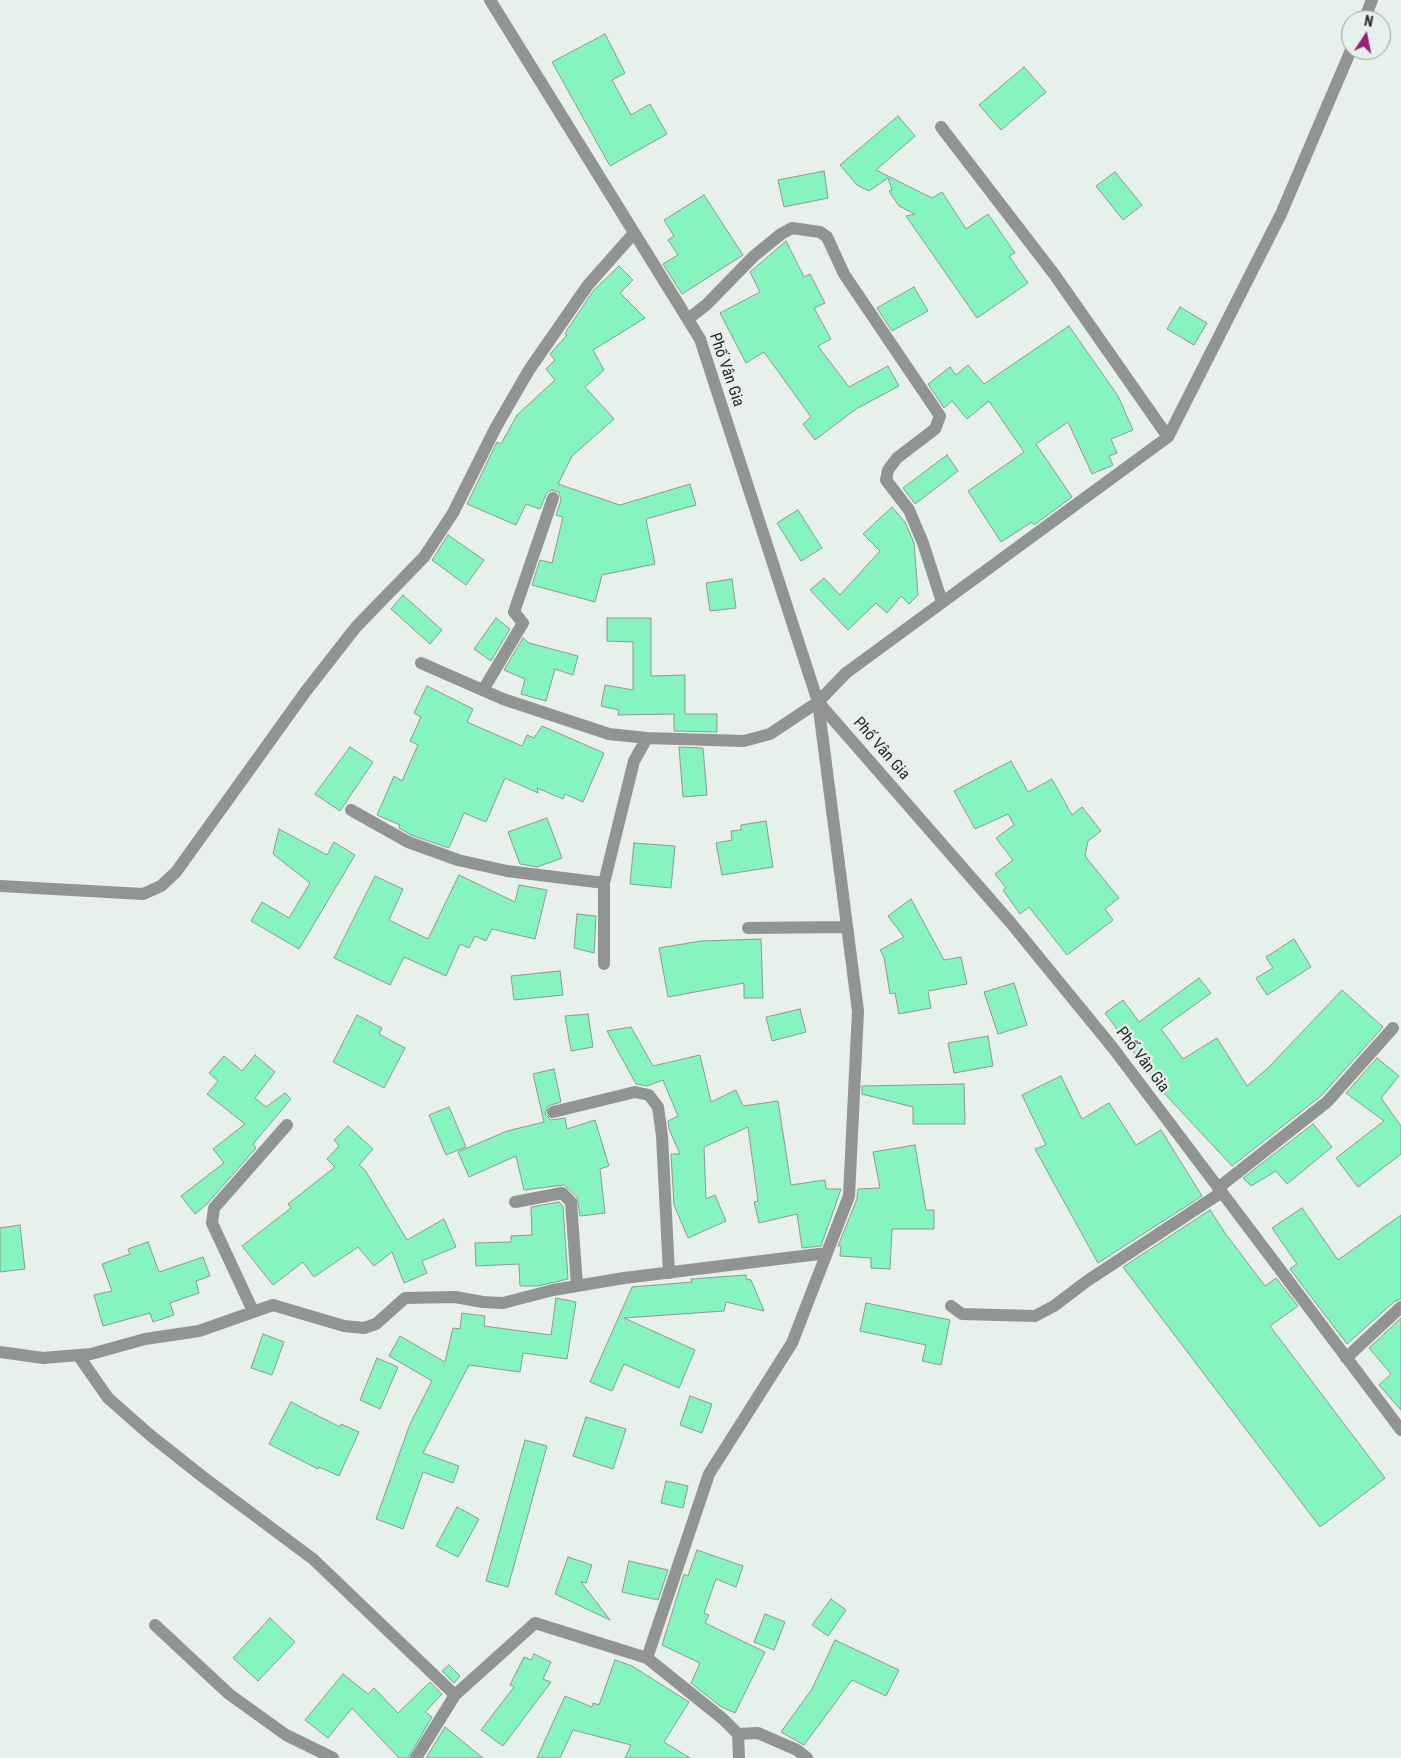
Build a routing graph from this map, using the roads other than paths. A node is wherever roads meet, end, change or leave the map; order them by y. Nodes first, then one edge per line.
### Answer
1 (490, 0) edge
2 (1347, 60) edge
3 (941, 127) dead end
4 (634, 233) junction
5 (688, 320) junction
6 (1168, 437) junction
7 (553, 498) dead end
8 (942, 602) junction
9 (420, 663) dead end
10 (483, 690) junction
11 (818, 702) junction
12 (647, 738) junction
13 (351, 810) dead end
14 (604, 883) junction
15 (0, 886) edge
16 (748, 928) dead end
17 (847, 928) junction
18 (604, 964) dead end
19 (1393, 1028) dead end
20 (553, 1112) dead end
21 (287, 1125) dead end
22 (1220, 1190) junction
23 (515, 1202) dead end
24 (827, 1253) junction
25 (669, 1273) junction
26 (577, 1286) junction
27 (951, 1306) dead end
28 (1401, 1307) edge
29 (253, 1311) junction
30 (0, 1352) edge
31 (78, 1355) junction
32 (1346, 1358) junction
33 (1401, 1430) edge
34 (155, 1625) dead end
35 (647, 1658) junction
36 (456, 1695) junction
37 (738, 1734) junction
38 (333, 1758) edge
39 (416, 1758) edge
40 (739, 1758) edge
41 (807, 1758) edge

1 - 4 street, Phố Vân Gia
2 - 6 street
3 - 6 street
4 - 5 street, Phố Vân Gia
4 - 15 street
5 - 8 street
5 - 11 street, Phố Vân Gia
6 - 8 street
7 - 10 street
8 - 11 street
9 - 10 street
10 - 12 street
11 - 12 street
11 - 17 street
11 - 22 street, Phố Vân Gia
12 - 14 street
13 - 14 street
14 - 18 street
16 - 17 street
17 - 24 street
19 - 22 street
20 - 25 street
21 - 29 street
22 - 27 street
22 - 32 street, Phố Vân Gia
23 - 26 street
24 - 25 street
24 - 35 street
25 - 26 street
26 - 29 street
28 - 32 street
29 - 31 street
30 - 31 street
31 - 36 street
32 - 33 street, Phố Vân Gia
34 - 38 street
35 - 36 street
35 - 37 street
36 - 39 street
37 - 40 street
37 - 41 street

